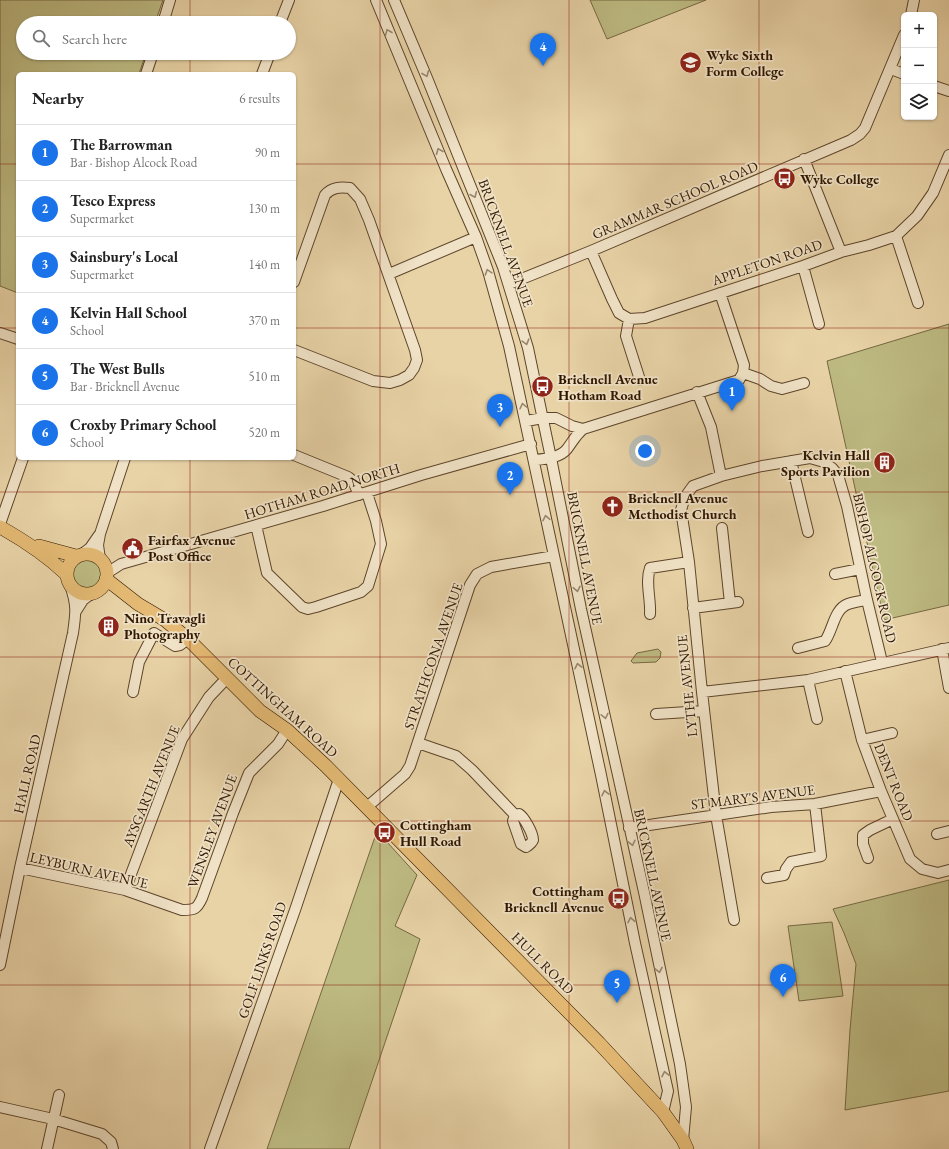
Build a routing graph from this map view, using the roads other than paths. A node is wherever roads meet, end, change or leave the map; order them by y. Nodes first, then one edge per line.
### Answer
1 (170, 0) edge
2 (289, 0) edge
3 (376, 0) edge
4 (394, 0) edge
5 (914, 0) edge
6 (912, 12) edge
7 (165, 16) edge
8 (283, 16) edge
9 (901, 43) edge
10 (151, 60) edge
11 (267, 60) edge
12 (891, 69) junction
13 (147, 72) edge
14 (263, 72) edge
15 (901, 73) edge
16 (937, 87) edge
17 (949, 91) edge
18 (804, 159) junction
19 (948, 161) edge
20 (460, 162) junction
21 (446, 169) junction
22 (896, 236) junction
23 (476, 237) junction
24 (591, 251) junction
25 (841, 252) junction
26 (803, 266) junction
27 (388, 274) junction
28 (296, 276) edge
29 (509, 284) junction
30 (720, 293) junction
31 (918, 303) dead end
32 (629, 319) junction
33 (819, 324) dead end
34 (0, 333) edge
35 (16, 338) edge
36 (296, 351) edge
37 (741, 376) junction
38 (640, 380) dead end
39 (804, 383) dead end
40 (697, 392) junction
41 (543, 418) junction
42 (526, 421) junction
43 (583, 429) junction
44 (531, 444) junction
45 (296, 456) edge
46 (551, 458) junction
47 (22, 460) edge
48 (124, 460) edge
49 (534, 460) junction
50 (792, 461) junction
51 (721, 476) junction
52 (363, 494) junction
53 (0, 524) edge
54 (256, 526) junction
55 (0, 527) edge
56 (722, 528) dead end
57 (808, 532) dead end
58 (100, 534) junction
59 (24, 540) junction
60 (79, 555) junction
61 (554, 556) junction
62 (689, 562) junction
63 (860, 568) junction
64 (104, 569) junction
65 (835, 574) dead end
66 (68, 580) junction
67 (95, 592) junction
68 (867, 600) junction
69 (138, 604) junction
70 (693, 608) junction
71 (76, 612) junction
72 (650, 614) dead end
73 (188, 639) junction
74 (798, 648) dead end
75 (945, 649) edge
76 (882, 662) junction
77 (845, 671) junction
78 (227, 678) junction
79 (808, 680) junction
80 (949, 688) edge
81 (702, 692) junction
82 (133, 693) dead end
83 (704, 711) junction
84 (656, 714) dead end
85 (817, 719) dead end
86 (287, 730) junction
87 (892, 733) dead end
88 (862, 740) junction
89 (418, 743) junction
90 (339, 779) junction
91 (881, 791) junction
92 (815, 804) junction
93 (367, 807) junction
94 (515, 815) dead end
95 (716, 815) junction
96 (893, 819) junction
97 (629, 828) junction
98 (949, 832) edge
99 (937, 834) dead end
100 (868, 858) dead end
101 (20, 868) junction
102 (949, 870) edge
103 (767, 878) dead end
104 (125, 890) junction
105 (198, 907) joint
106 (736, 915) dead end
107 (0, 965) edge
108 (59, 1096) dead end
109 (0, 1107) edge
110 (662, 1112) junction
111 (52, 1119) junction
112 (685, 1144) edge
113 (47, 1149) edge
114 (112, 1149) edge
115 (210, 1149) edge

1 - 7 street
2 - 8 street
21 -> 3 street, BRICKNELL AVENUE
4 -> 20 street, BRICKNELL AVENUE
5 - 6 street
9 - 12 street
10 - 13 street
11 - 14 street
12 - 15 street
12 - 18 street, GRAMMAR SCHOOL ROAD
16 - 17 street
18 - 24 street, GRAMMAR SCHOOL ROAD
18 - 25 street
19 - 22 street, APPLETON ROAD
20 - 21 street
20 -> 29 street, BRICKNELL AVENUE
21 - 23 street, BRICKNELL AVENUE
22 - 25 street, APPLETON ROAD
22 - 31 street
23 - 27 street
42 -> 23 street, BRICKNELL AVENUE
24 - 29 street, GRAMMAR SCHOOL ROAD
24 - 32 street
25 - 26 street, APPLETON ROAD
26 - 30 street, APPLETON ROAD
26 - 33 street
27 - 28 street
27 - 36 street
29 -> 41 street, BRICKNELL AVENUE
30 - 32 street, APPLETON ROAD
30 - 37 street
32 - 38 street
34 - 35 street
37 - 39 street
37 - 40 street
40 - 43 street
40 - 51 street
41 - 42 street
41 - 43 street
41 - 46 street, BRICKNELL AVENUE
42 - 44 street, BRICKNELL AVENUE
43 - 46 street
44 - 49 street, BRICKNELL AVENUE
44 - 52 street, HOTHAM ROAD NORTH
45 - 52 street
46 - 49 street
46 -> 97 street, BRICKNELL AVENUE
47 - 53 street
48 - 58 street
61 -> 49 street, BRICKNELL AVENUE
50 - 51 street, BISHOP ALCOCK ROAD
50 - 57 street
50 - 63 street, BISHOP ALCOCK ROAD
51 - 62 street, LYTHE AVENUE
52 - 54 street, HOTHAM ROAD NORTH
52 - 54 street
54 - 64 street, HOTHAM ROAD NORTH
55 - 59 main road
56 - 70 street
58 - 60 street
58 - 64 street
59 - 60 main road
59 - 66 main road
60 - 64 main road
60 - 66 main road
61 - 89 street, STRATHCONA AVENUE
110 -> 61 street, BRICKNELL AVENUE
62 - 70 street, LYTHE AVENUE
62 - 72 street
63 - 65 street
63 - 68 street, BISHOP ALCOCK ROAD
64 - 67 main road
64 - 69 main road, COTTINGHAM ROAD
66 - 67 main road
66 - 71 street, HALL ROAD
67 - 69 main road, COTTINGHAM ROAD
67 - 71 street, HALL ROAD
68 - 74 street
68 - 76 street, BISHOP ALCOCK ROAD
69 - 73 main road, COTTINGHAM ROAD
70 - 81 street, LYTHE AVENUE
71 - 101 street, HALL ROAD
73 - 78 main road, COTTINGHAM ROAD
73 - 82 street
75 - 76 street
75 - 80 street
76 - 77 street
77 - 79 street
77 - 88 street, DENT ROAD
78 - 86 main road, COTTINGHAM ROAD
78 - 104 street, AYSGARTH AVENUE
79 - 81 street
79 - 85 street
81 - 83 street, LYTHE AVENUE
83 - 84 street
83 - 95 street, LYTHE AVENUE
86 - 90 main road, COTTINGHAM ROAD
86 - 105 street, WENSLEY AVENUE
87 - 88 street
88 - 91 street, DENT ROAD
89 - 93 street, STRATHCONA AVENUE
89 - 94 street
90 - 93 main road, COTTINGHAM ROAD
90 - 115 street, GOLF LINKS ROAD
91 - 92 street, ST MARY'S AVENUE
91 - 96 street, DENT ROAD
92 - 95 street, ST MARY'S AVENUE
92 - 103 street
93 - 110 main road, HULL ROAD
95 - 97 street, ST MARY'S AVENUE
95 - 106 street, LYTHE AVENUE
96 - 100 street
96 - 102 street, DENT ROAD
97 -> 112 street, BRICKNELL AVENUE
98 - 99 street
101 - 104 street, LEYBURN AVENUE
101 - 107 street, HALL ROAD
104 - 105 street, LEYBURN AVENUE
108 - 111 street
109 - 111 street
110 - 112 main road, HULL ROAD
111 - 113 street
111 - 114 street

